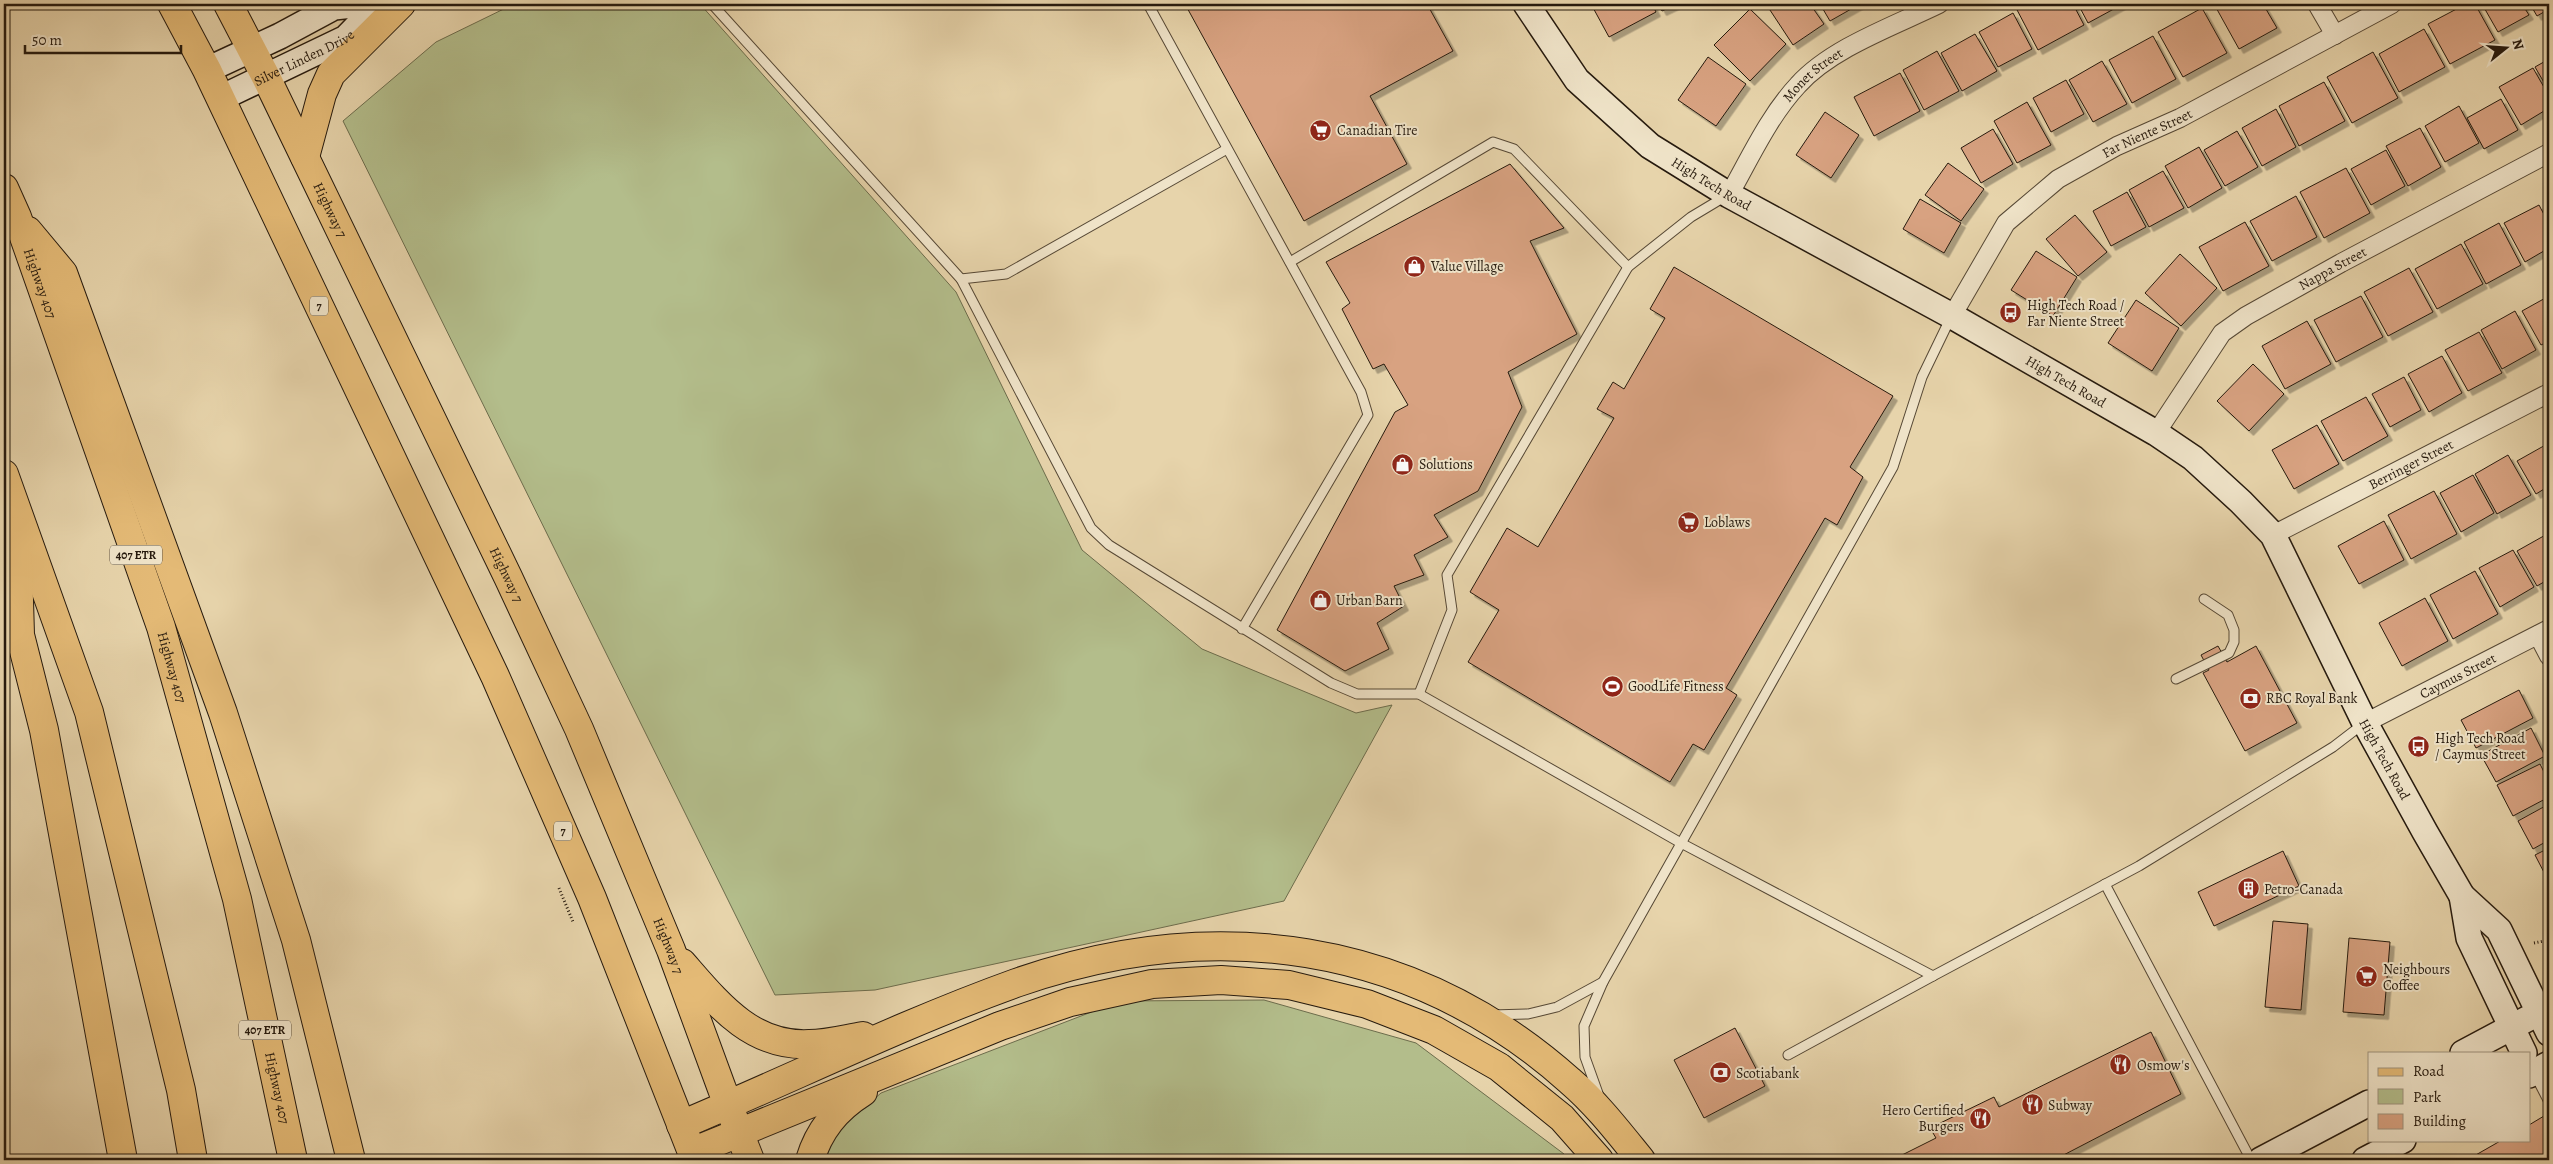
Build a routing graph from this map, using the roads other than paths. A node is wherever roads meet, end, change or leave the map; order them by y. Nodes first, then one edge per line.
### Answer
1 (172, 4) edge
2 (228, 4) edge
3 (362, 4) edge
4 (379, 4) edge
5 (401, 4) edge
6 (712, 4) edge
7 (1148, 4) edge
8 (1526, 4) edge
9 (1939, 4) edge
10 (2318, 4) edge
11 (2392, 4) edge
12 (2335, 35) junction
13 (252, 49) junction
14 (208, 70) junction
15 (266, 77) junction
16 (220, 98) junction
17 (1227, 149) junction
18 (2549, 153) edge
19 (304, 156) junction
20 (4, 188) edge
21 (1729, 195) junction
22 (17, 217) junction
23 (1290, 262) junction
24 (1628, 267) junction
25 (962, 279) junction
26 (1952, 316) junction
27 (2549, 393) edge
28 (2156, 432) junction
29 (4, 474) edge
30 (16, 505) junction
31 (2273, 535) junction
32 (2204, 599) dead end
33 (1242, 629) junction
34 (2544, 632) edge
35 (2549, 656) edge
36 (2176, 680) dead end
37 (1419, 694) junction
38 (2366, 723) junction
39 (1681, 843) junction
40 (2105, 884) junction
41 (2462, 896) junction
42 (671, 950) junction
43 (1933, 976) junction
44 (1603, 982) junction
45 (1484, 1015) junction
46 (2546, 1018) edge
47 (2512, 1027) junction
48 (900, 1030) junction
49 (2465, 1052) edge
50 (2526, 1052) edge
51 (1788, 1055) dead end
52 (910, 1062) junction
53 (2533, 1065) edge
54 (2549, 1102) edge
55 (2368, 1104) edge
56 (728, 1106) junction
57 (1607, 1119) junction
58 (681, 1125) junction
59 (739, 1133) junction
60 (2399, 1142) edge
61 (693, 1156) edge
62 (123, 1160) edge
63 (193, 1160) edge
64 (293, 1160) edge
65 (351, 1160) edge
66 (750, 1160) edge
67 (810, 1160) edge
68 (1599, 1160) edge
69 (1641, 1160) edge
70 (2251, 1160) edge
71 (2261, 1160) edge
72 (2365, 1160) edge

1 - 14 main road, 7
2 - 13 main road, Highway 7
3 - 13 street, Silver Linden Drive
4 - 15 street, Silver Linden Drive
5 - 19 main road
6 - 25 lane
7 - 17 lane
8 - 21 street, High Tech Road
9 - 21 street, Monet Street
10 - 12 street
11 - 12 street, Far Niente Street
12 - 26 street, Far Niente Street
13 - 14 street, Silver Linden Drive
13 - 15 main road, Highway 7
14 - 16 main road, 7
15 - 16 street, Silver Linden Drive
15 - 19 main road, Highway 7
16 - 58 main road, 7
17 - 23 lane
17 - 25 lane
18 - 28 street, Nappa Street
19 - 42 main road, Highway 7
20 - 22 main road, Highway 407 / 407 ETR
21 - 24 lane
21 - 26 street, High Tech Road
22 - 64 main road, Highway 407 / 407 ETR
22 - 65 main road
23 - 24 lane
23 - 33 lane
24 - 37 lane
25 - 33 lane
26 - 28 street, High Tech Road
26 - 39 lane
27 - 31 street, Berringer Street
28 - 31 street, High Tech Road
29 - 30 main road
30 - 62 main road
30 - 63 main road
31 - 38 street, High Tech Road
32 - 36 lane
33 - 37 lane
34 - 35 street
34 - 38 street, Caymus Street
37 - 39 lane
38 - 40 lane
38 - 41 street, High Tech Road
39 - 43 lane
39 - 44 lane
40 - 43 lane
40 - 70 lane
41 - 46 street, High Tech Road
41 - 47 street, High Tech Road
42 - 48 main road
42 - 56 main road, Highway 7
43 - 51 lane
44 - 45 lane
44 - 57 lane
45 - 48 main road
45 - 57 main road
46 - 47 street
47 - 49 street
47 - 50 street, High Tech Road
48 - 56 main road
52 - 59 main road
52 - 67 main road
52 - 68 main road
53 - 54 lane
55 - 71 street
56 - 58 main road
56 - 59 main road, Highway 7
57 - 69 main road
58 - 61 main road, 7
59 - 61 main road
59 - 66 main road, Highway 7
60 - 72 street

